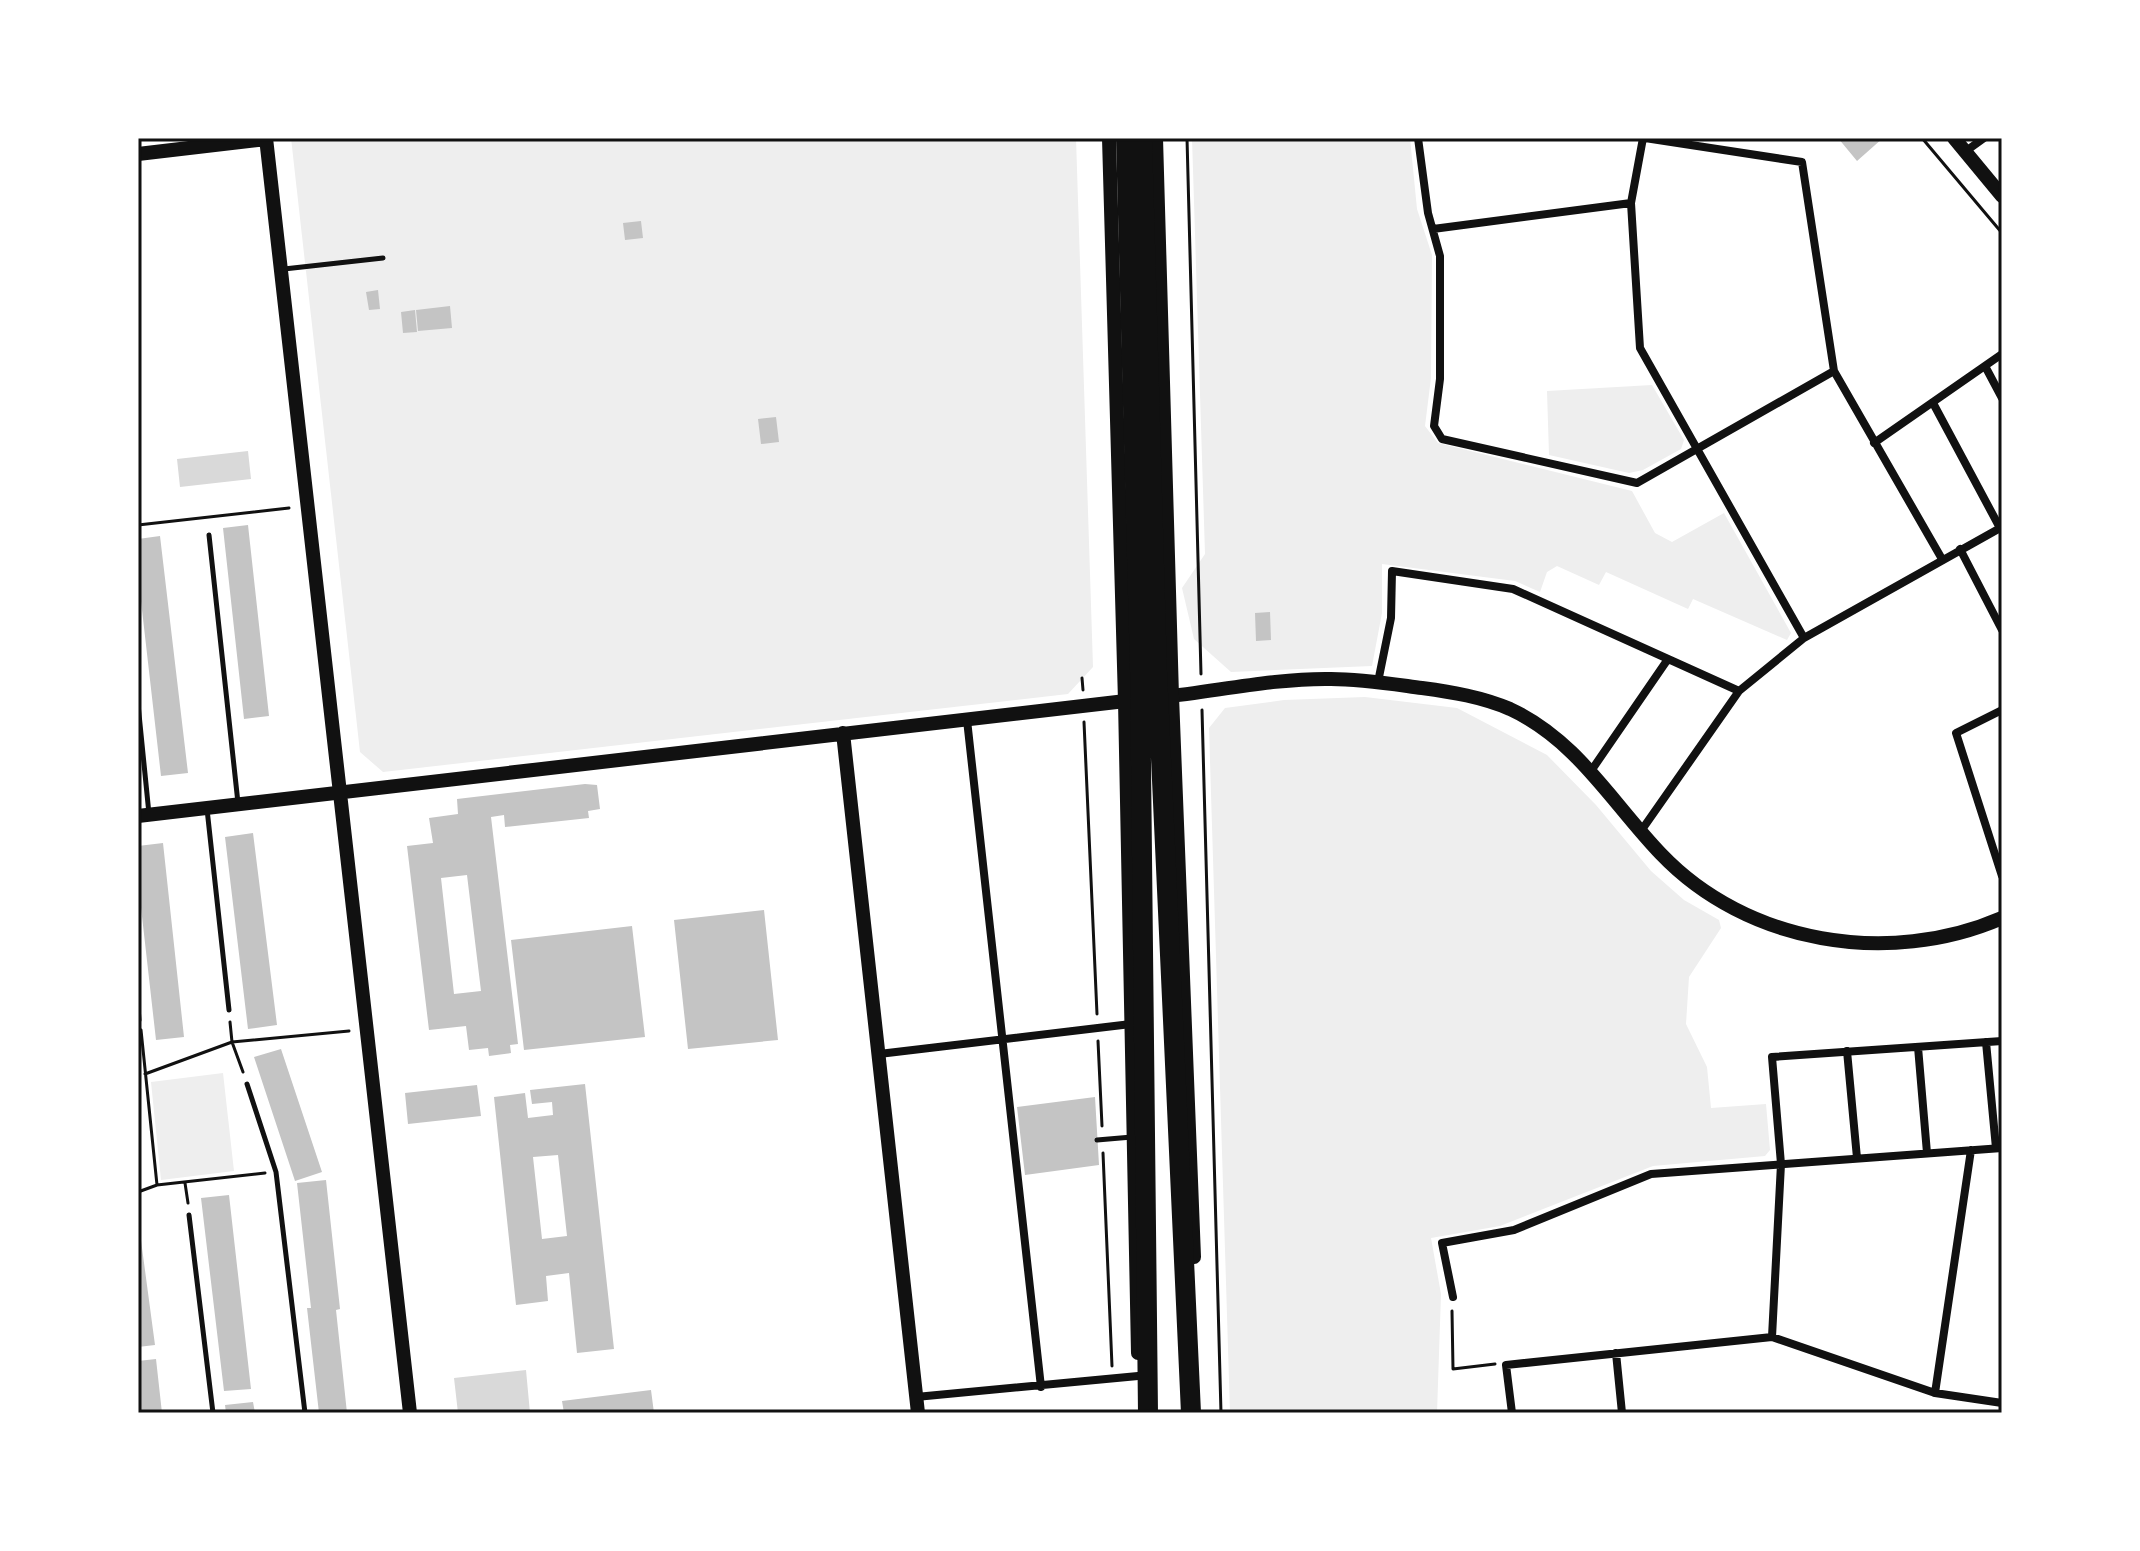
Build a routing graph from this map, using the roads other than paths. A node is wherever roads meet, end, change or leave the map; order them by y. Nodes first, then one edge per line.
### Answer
1 (1109, 138) edge
2 (1126, 138) edge
3 (1142, 138) edge
4 (1156, 138) edge
5 (1418, 138) edge
6 (1644, 138) edge
7 (1954, 138) edge
8 (1984, 138) edge
9 (266, 139) edge
10 (1966, 151) junction
11 (138, 154) edge
12 (2002, 196) edge
13 (1631, 203) junction
14 (1433, 229) junction
15 (383, 258) dead end
16 (281, 269) junction
17 (2002, 354) edge
18 (1985, 366) junction
19 (1834, 371) junction
20 (2002, 398) edge
21 (1933, 403) junction
22 (1874, 443) junction
23 (1698, 449) junction
24 (2001, 527) edge
25 (209, 535) dead end
26 (1960, 549) junction
27 (1942, 559) junction
28 (2002, 630) edge
29 (1804, 638) junction
30 (1668, 659) junction
31 (1378, 682) junction
32 (1739, 691) junction
33 (1172, 696) junction
34 (1125, 701) junction
35 (138, 704) edge
36 (2002, 710) edge
37 (967, 720) junction
38 (843, 733) junction
39 (1591, 771) junction
40 (340, 793) junction
41 (238, 804) junction
42 (207, 808) junction
43 (144, 815) edge
44 (1153, 827) junction
45 (1641, 831) junction
46 (2002, 876) edge
47 (2002, 918) edge
48 (138, 1007) edge
49 (229, 1010) road end
50 (139, 1020) edge
51 (1131, 1024) junction
52 (1004, 1039) junction
53 (2002, 1041) edge
54 (1986, 1042) junction
55 (1918, 1047) junction
56 (1847, 1051) junction
57 (879, 1054) junction
58 (247, 1084) road end
59 (1133, 1137) junction
60 (1097, 1140) dead end
61 (1999, 1148) edge
62 (1971, 1150) junction
63 (1927, 1153) junction
64 (1857, 1158) junction
65 (1781, 1164) junction
66 (189, 1215) road end
67 (1453, 1297) road end
68 (1772, 1337) junction
69 (1616, 1353) junction
70 (1138, 1376) junction
71 (1041, 1387) junction
72 (1935, 1393) junction
73 (916, 1397) junction
74 (2002, 1403) edge
75 (213, 1413) edge
76 (305, 1413) edge
77 (410, 1413) edge
78 (918, 1413) edge
79 (1139, 1413) edge
80 (1148, 1413) edge
81 (1162, 1413) edge
82 (1178, 1413) edge
83 (1191, 1413) edge
84 (1200, 1413) edge
85 (1512, 1413) edge
86 (1622, 1413) edge

1 - 34 street
2 - 44 highway
3 - 44 highway
4 - 33 street
5 - 14 street
6 - 13 street
6 - 19 street
7 - 10 street
8 - 10 street
9 - 11 street
9 - 16 street
10 - 12 street
13 - 14 street
13 - 23 street
14 - 23 street
15 - 16 lane
16 - 40 street
17 - 18 street
18 - 20 street
18 - 21 street
19 - 22 street
19 - 23 street
21 - 22 street
21 - 24 street
22 - 27 street
23 - 29 street
24 - 26 street
25 - 41 lane
26 - 27 street
26 - 28 street
27 - 29 street
29 - 32 street
30 - 31 street
30 - 32 street
30 - 39 street
31 - 33 street
31 - 39 street
32 - 45 street
33 - 34 street
33 - 84 street
34 - 37 street
34 - 51 street
35 - 43 lane
36 - 46 street
37 - 38 street
37 - 52 street
38 - 40 street
38 - 57 street
39 - 45 street
40 - 41 street
40 - 77 street
41 - 42 street
42 - 43 street
42 - 49 lane
44 - 80 highway
44 - 81 highway
44 - 82 highway
44 - 83 highway
45 - 47 street
48 - 50 lane
51 - 52 street
51 - 59 street
52 - 57 street
52 - 71 street
53 - 54 street
54 - 55 street
54 - 61 street
55 - 56 street
55 - 63 street
56 - 64 street
56 - 65 street
57 - 73 street
58 - 76 lane
59 - 60 lane
59 - 70 street
61 - 62 street
62 - 63 street
62 - 72 street
63 - 64 street
64 - 65 street
65 - 67 street
65 - 68 street
66 - 75 lane
68 - 69 street
68 - 72 street
69 - 85 street
69 - 86 street
70 - 71 street
70 - 79 street
71 - 73 street
72 - 74 street
73 - 78 street

